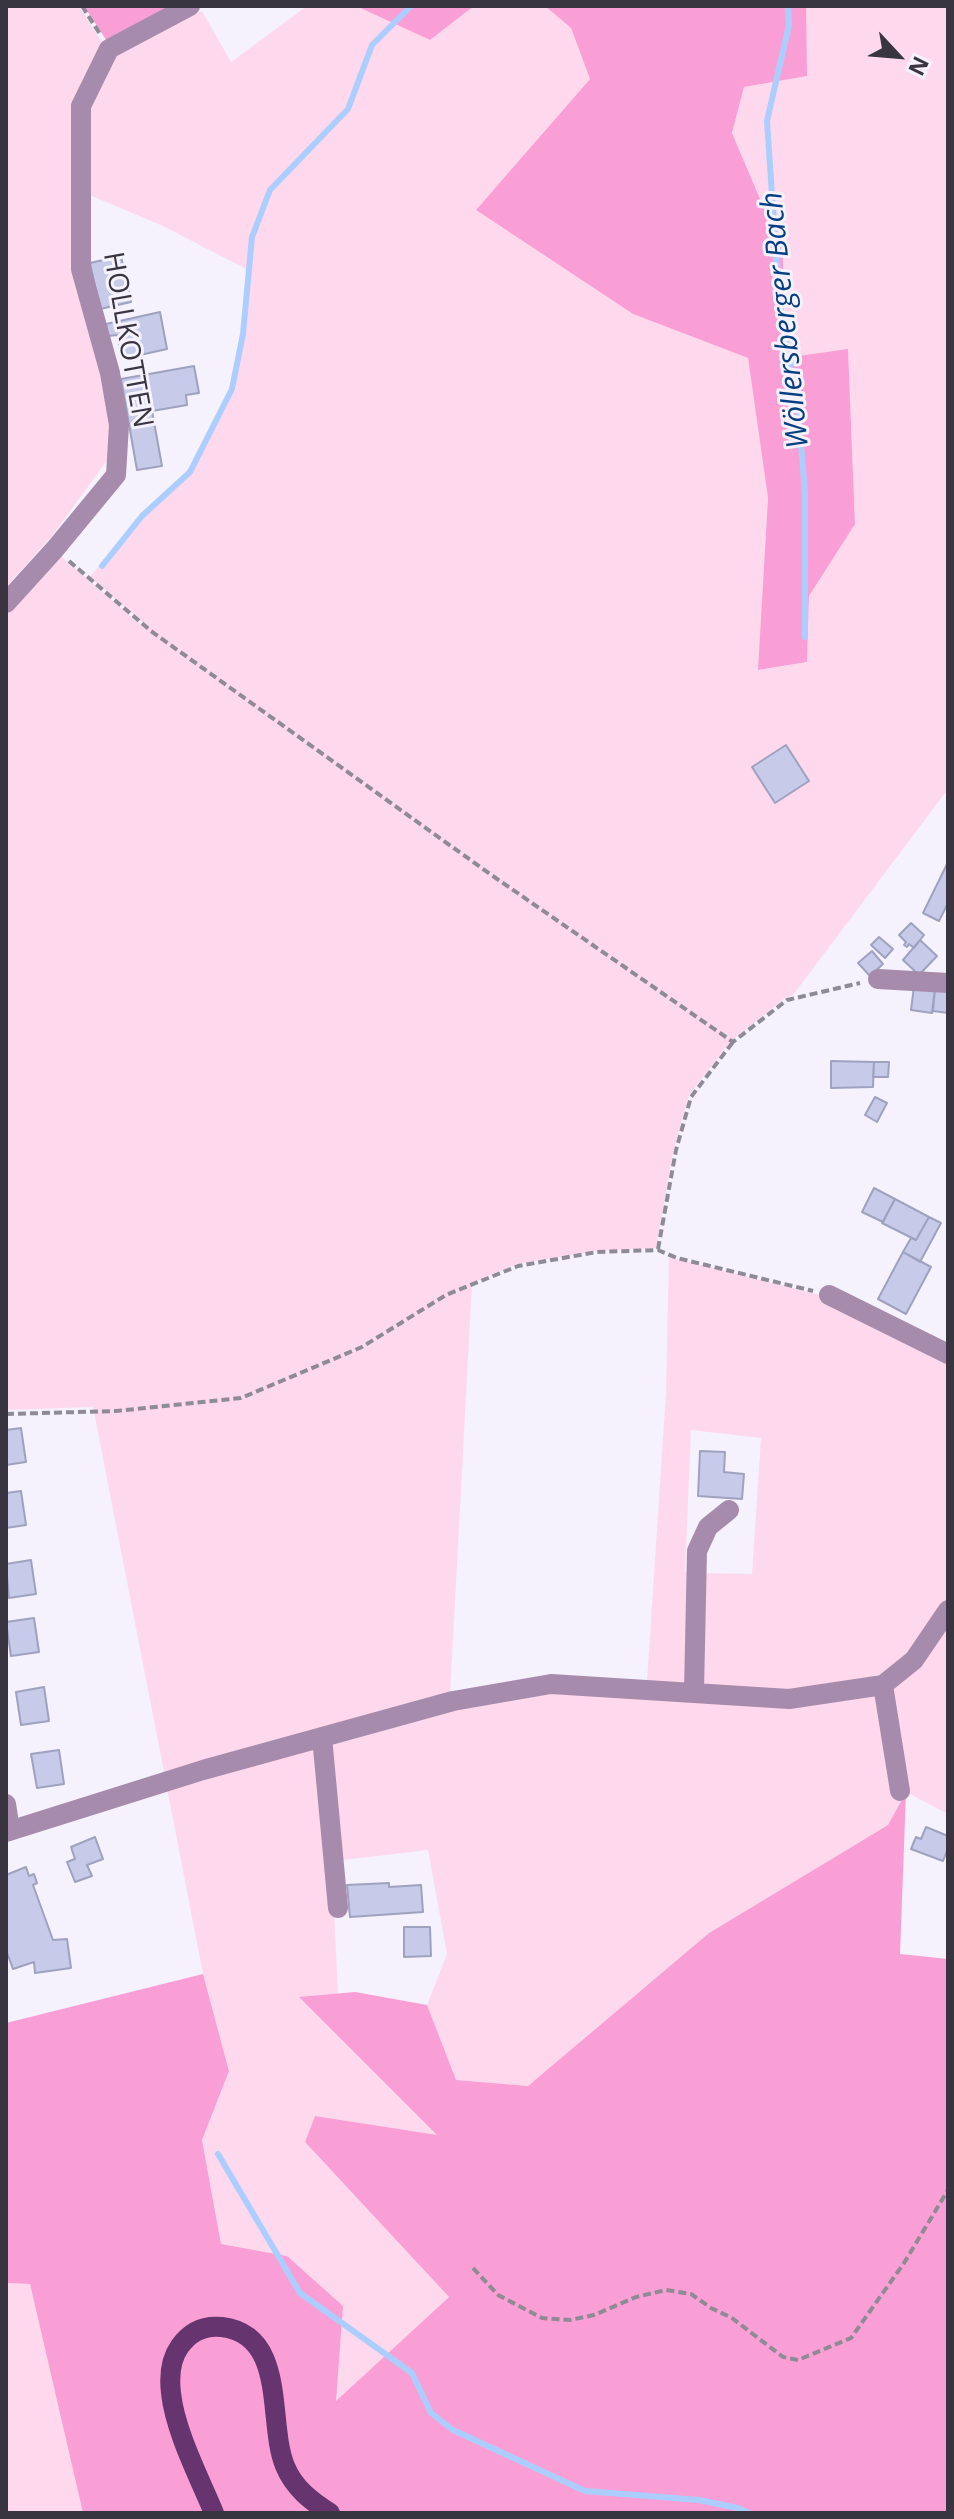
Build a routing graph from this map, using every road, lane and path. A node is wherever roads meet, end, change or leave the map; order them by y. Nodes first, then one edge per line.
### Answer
1 (82, 6) edge
2 (190, 6) edge
3 (109, 49) junction
4 (55, 549) junction
5 (6, 603) edge
6 (878, 979) joint
7 (948, 983) edge
8 (733, 1042) junction
9 (658, 1250) junction
10 (829, 1295) joint
11 (948, 1354) edge
12 (6, 1414) edge
13 (729, 1510) dead end
14 (948, 1610) edge
15 (883, 1685) junction
16 (694, 1691) junction
17 (322, 1737) junction
18 (900, 1791) dead end
19 (6, 1804) edge
20 (8, 1831) edge
21 (338, 1908) dead end
22 (948, 2190) edge
23 (473, 2268) dead end
24 (214, 2513) edge
25 (330, 2513) edge

1 - 3 path
2 - 3 street
3 - 4 street, HOLLKOTTEN
4 - 5 street, HOLLKOTTEN
4 - 8 path
6 - 7 street
6 - 8 path
8 - 9 path
9 - 10 path
9 - 12 path
10 - 11 street
13 - 16 street
14 - 15 street
15 - 16 street
15 - 18 street
16 - 17 street
17 - 20 street
17 - 21 street
19 - 20 street
22 - 23 path
24 - 25 main road

